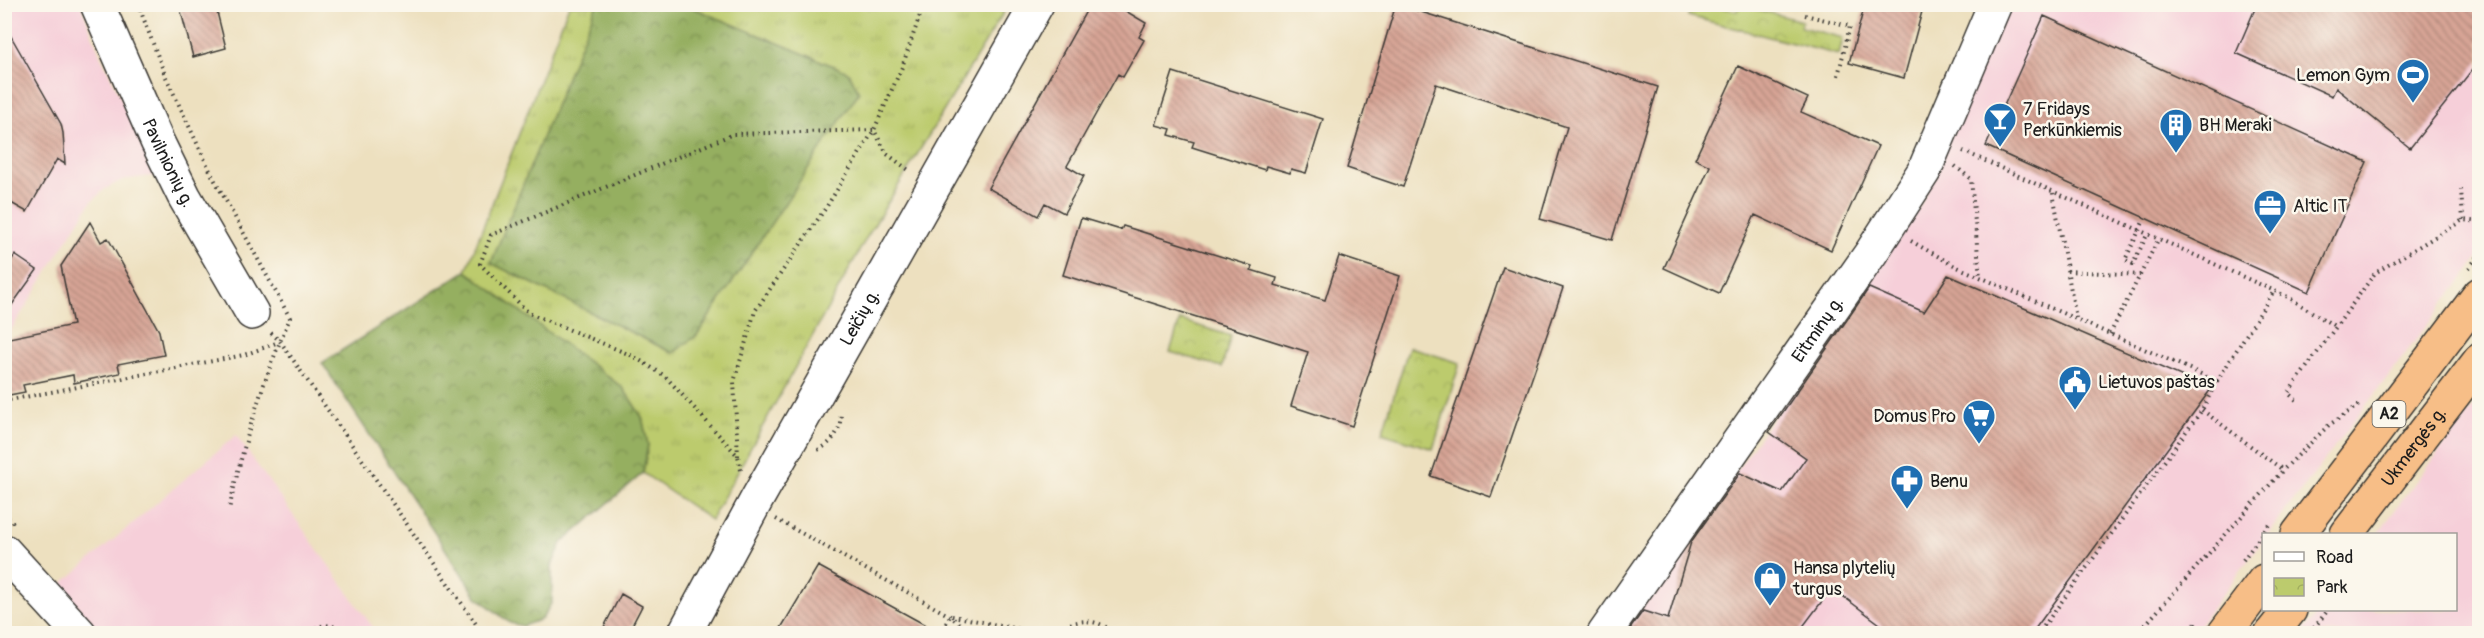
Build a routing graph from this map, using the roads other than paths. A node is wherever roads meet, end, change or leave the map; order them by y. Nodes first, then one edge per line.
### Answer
1 (97, 4) edge
2 (1037, 4) edge
3 (1995, 4) edge
4 (2480, 294) edge
5 (252, 313) dead end
6 (2480, 360) edge
7 (2299, 533) edge
8 (2348, 533) edge
9 (4, 551) edge
10 (2262, 584) edge
11 (2288, 611) edge
12 (80, 633) edge
13 (684, 633) edge
14 (1604, 633) edge
15 (2224, 633) edge
16 (2271, 633) edge

1 - 5 street, Pavilnionių g.
2 - 13 street, Leičių g.
3 - 14 street, Eitminų g.
4 - 7 highway, A2
6 - 8 highway, Ukmergės g. / A2
9 - 12 street
10 - 15 highway
11 - 16 highway

